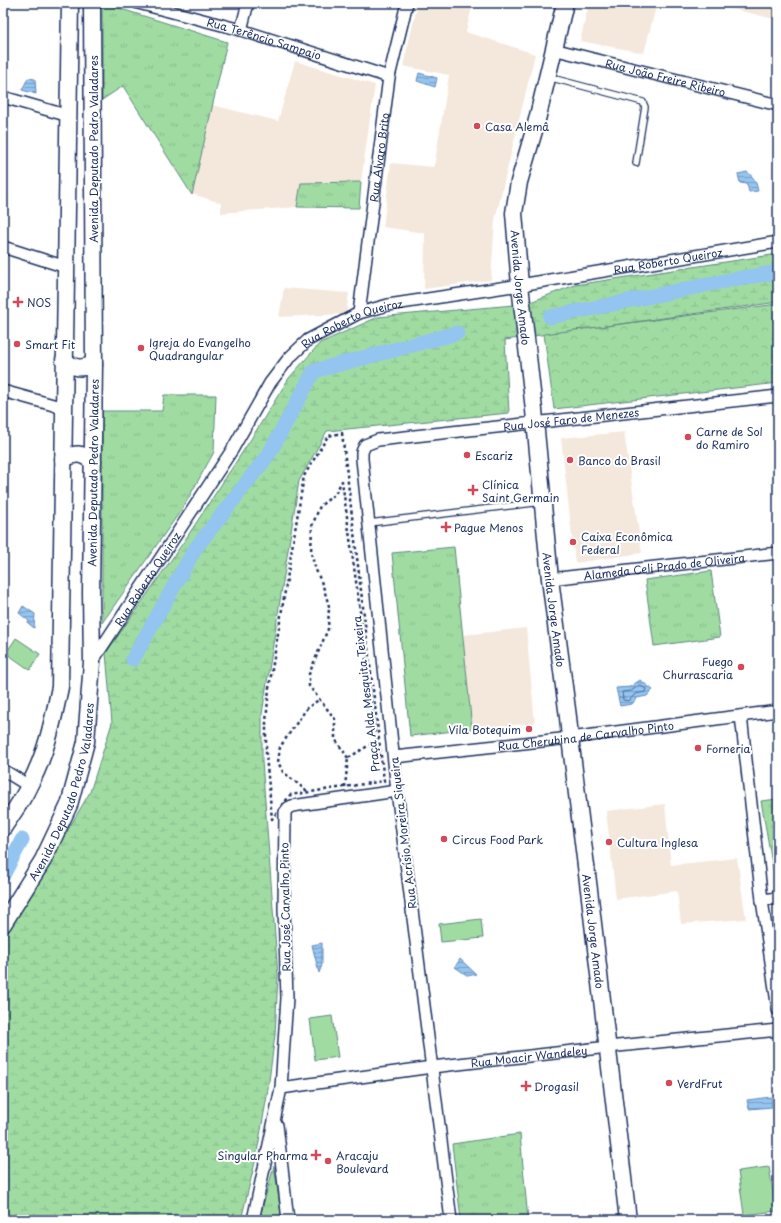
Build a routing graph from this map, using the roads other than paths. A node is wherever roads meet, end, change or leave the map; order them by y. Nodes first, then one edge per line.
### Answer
1 (70, 3) edge
2 (92, 3) edge
3 (138, 3) edge
4 (248, 3) edge
5 (407, 3) edge
6 (564, 3) edge
7 (242, 30) junction
8 (553, 49) junction
9 (389, 77) junction
10 (547, 77) junction
11 (3, 97) edge
12 (778, 105) edge
13 (69, 116) junction
14 (636, 163) dead end
15 (778, 242) edge
16 (3, 247) edge
17 (66, 267) junction
18 (520, 285) junction
19 (359, 313) junction
20 (64, 360) junction
21 (94, 365) junction
22 (3, 391) edge
23 (778, 396) edge
24 (64, 408) junction
25 (535, 423) junction
26 (365, 445) joint
27 (63, 459) junction
28 (93, 462) junction
29 (542, 502) junction
30 (369, 523) junction
31 (778, 553) edge
32 (550, 579) junction
33 (92, 662) junction
34 (778, 712) edge
35 (741, 716) junction
36 (570, 738) junction
37 (394, 756) junction
38 (3, 770) edge
39 (29, 786) junction
40 (397, 791) junction
41 (3, 828) edge
42 (778, 898) edge
43 (762, 900) junction
44 (3, 924) edge
45 (778, 1010) edge
46 (778, 1030) edge
47 (608, 1047) junction
48 (432, 1067) junction
49 (281, 1088) junction
50 (276, 1117) junction
51 (254, 1220) edge
52 (288, 1220) edge
53 (451, 1220) edge
54 (628, 1220) edge

1 - 13 main road
2 - 21 main road, Avenida Deputado Pedro Valadares
3 - 7 street, Rua Terêncio Sampaio
4 - 7 street
5 - 9 street, Rua Álvaro Brito
6 - 8 main road, Avenida Jorge Amado
7 - 9 street, Rua Terêncio Sampaio
8 - 10 main road, Avenida Jorge Amado
8 - 12 street, Rua João Freire Ribeiro
9 - 19 street, Rua Álvaro Brito
10 - 14 lane
10 - 18 main road, Avenida Jorge Amado
11 - 13 street
13 - 17 main road
15 - 18 street, Rua Roberto Queiroz
16 - 17 street
17 - 20 main road
18 - 19 street, Rua Roberto Queiroz
18 - 25 main road, Avenida Jorge Amado
19 - 33 street, Rua Roberto Queiroz
20 - 21 main road
20 - 24 main road
21 - 28 main road, Avenida Deputado Pedro Valadares
22 - 24 street
23 - 25 street, Rua José Faro de Menezes
24 - 27 main road
25 - 26 street, Rua José Faro de Menezes
25 - 29 main road, Avenida Jorge Amado
26 - 30 street, Rua Acrísio Moreira Siqueira
27 - 28 main road
27 - 39 main road
28 - 33 main road, Avenida Deputado Pedro Valadares
29 - 30 lane
29 - 32 main road, Avenida Jorge Amado
30 - 37 street, Rua Acrísio Moreira Siqueira
31 - 32 street, Alameda Celi Prado de Oliveira
32 - 36 main road, Avenida Jorge Amado
33 - 44 main road, Avenida Deputado Pedro Valadares
34 - 35 street, Rua Cherubina de Carvalho Pinto
35 - 36 street, Rua Cherubina de Carvalho Pinto
35 - 43 street
36 - 37 street, Rua Cherubina de Carvalho Pinto
36 - 47 main road, Avenida Jorge Amado
37 - 40 street, Rua Acrísio Moreira Siqueira
38 - 39 street
39 - 41 main road
40 - 48 street, Rua Acrísio Moreira Siqueira
40 - 49 street, Rua José Carvalho Pinto
42 - 43 street
43 - 45 street
46 - 47 street, Rua Moacir Wandeley
47 - 48 street, Rua Moacir Wandeley
47 - 54 main road, Avenida Jorge Amado
48 - 49 street, Rua Moacir Wandeley
48 - 53 street, Rua Acrísio Moreira Siqueira
49 - 50 street, Rua José Carvalho Pinto
50 - 51 street, Rua José Carvalho Pinto
50 - 52 street, Rua José Carvalho Pinto

